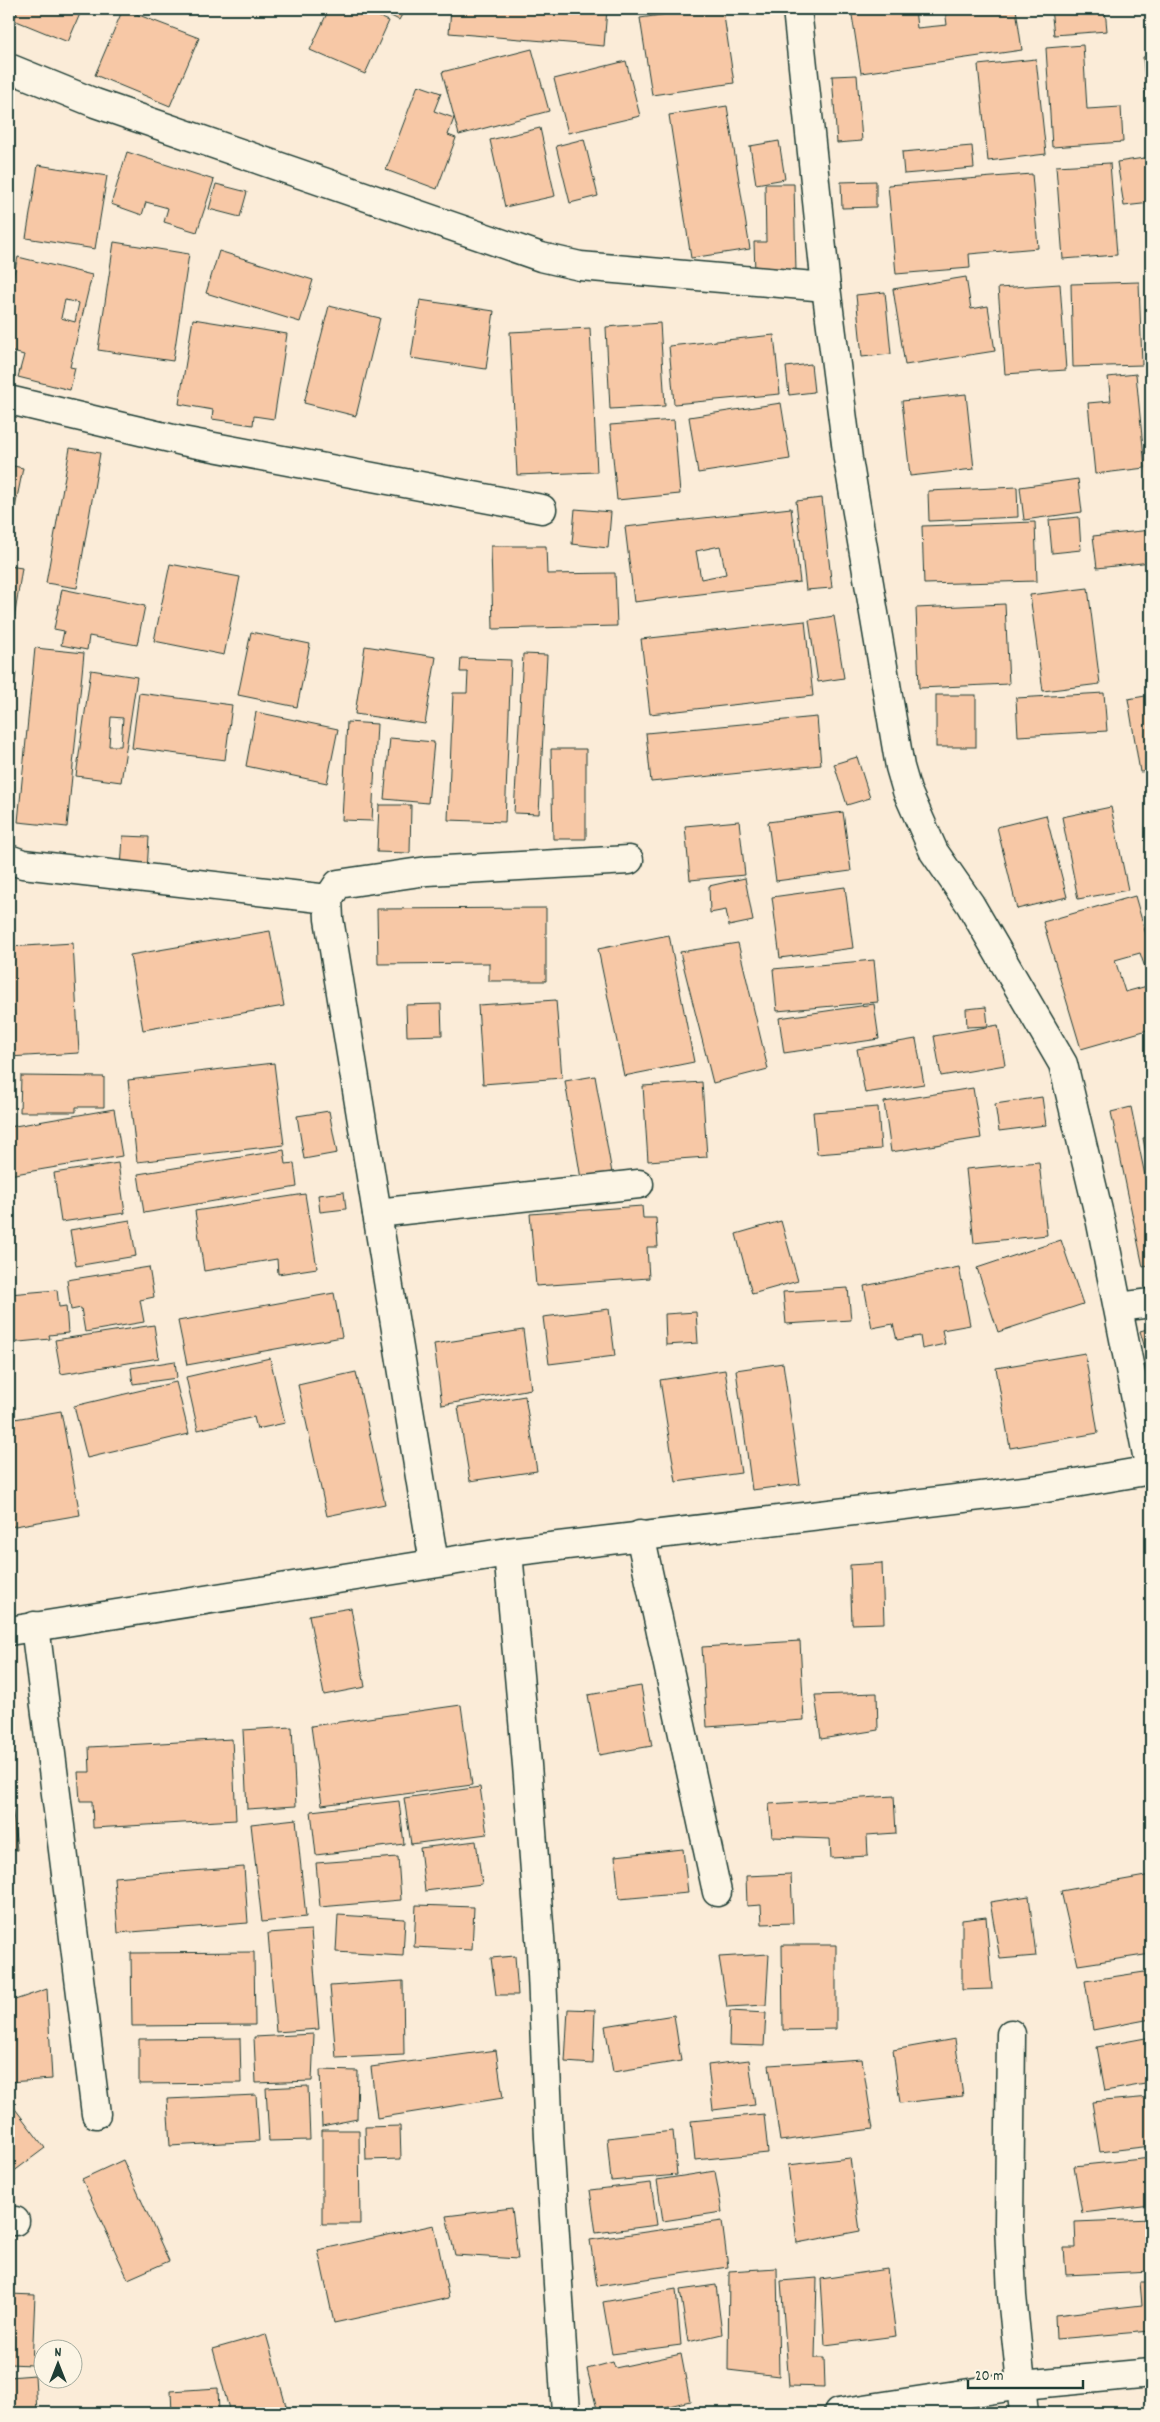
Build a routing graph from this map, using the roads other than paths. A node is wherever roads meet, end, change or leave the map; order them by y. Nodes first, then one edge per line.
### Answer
1 (797, 9) edge
2 (9, 68) edge
3 (826, 287) junction
4 (9, 400) edge
5 (542, 509) dead end
6 (9, 859) edge
7 (629, 860) dead end
8 (328, 899) junction
9 (639, 1184) dead end
10 (377, 1213) junction
11 (1151, 1303) edge
12 (1119, 1308) junction
13 (1151, 1470) edge
14 (640, 1536) junction
15 (508, 1552) junction
16 (434, 1563) junction
17 (35, 1626) junction
18 (9, 1631) edge
19 (717, 1892) dead end
20 (1011, 2034) dead end
21 (96, 2114) dead end
22 (1151, 2372) edge
23 (1022, 2385) junction
24 (566, 2413) edge
25 (838, 2413) edge
26 (1024, 2413) edge

1 - 3 street
2 - 3 street
3 - 12 street
4 - 5 street
6 - 8 street
7 - 8 street
8 - 10 street
9 - 10 street
10 - 16 street
11 - 12 street
12 - 13 street
13 - 14 street
14 - 15 street
14 - 19 street
15 - 16 street
15 - 24 street
16 - 17 street
17 - 18 street
17 - 21 street
20 - 23 street
22 - 23 street
23 - 25 street
23 - 26 street

